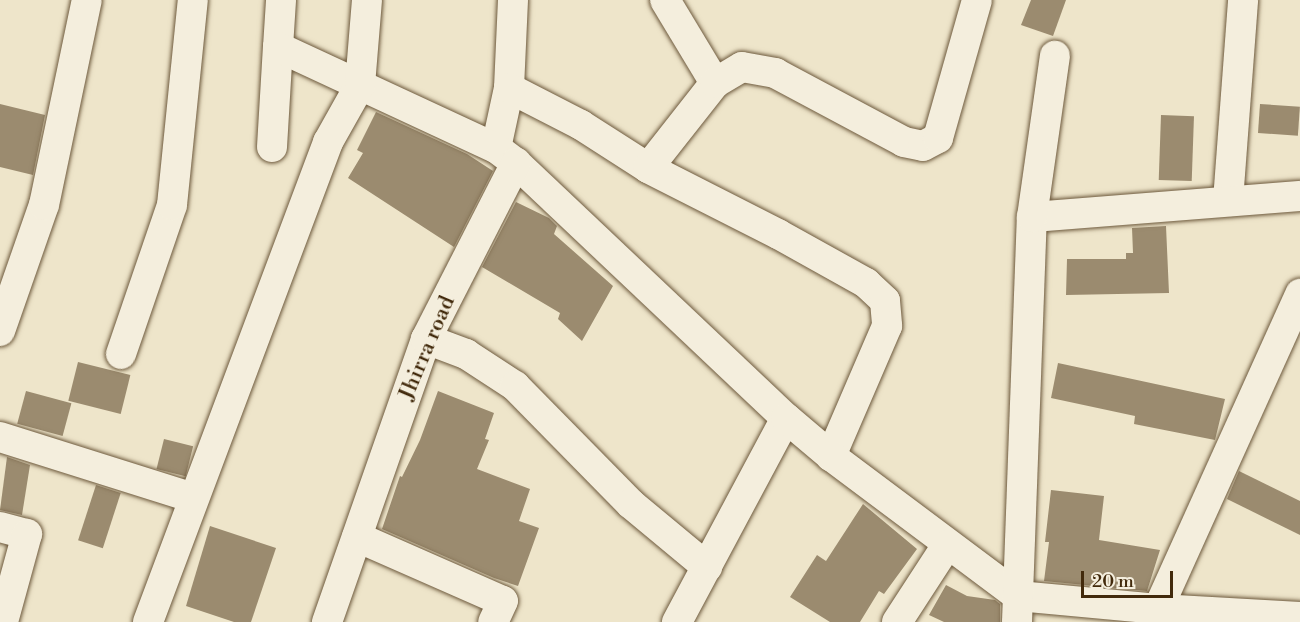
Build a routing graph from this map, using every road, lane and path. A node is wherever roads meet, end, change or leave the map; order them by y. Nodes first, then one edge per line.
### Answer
1 (87, 0) edge
2 (193, 0) edge
3 (281, 0) edge
4 (367, 0) edge
5 (513, 0) edge
6 (665, 0) edge
7 (977, 0) edge
8 (1243, 0) edge
9 (278, 47) junction
10 (1055, 56) dead end
11 (715, 83) junction
12 (360, 85) junction
13 (509, 88) junction
14 (272, 147) dead end
15 (506, 156) junction
16 (648, 168) junction
17 (1300, 196) edge
18 (1228, 201) junction
19 (1032, 217) junction
20 (1300, 294) edge
21 (0, 331) edge
22 (426, 339) junction
23 (121, 354) dead end
24 (786, 418) junction
25 (0, 437) edge
26 (831, 456) junction
27 (194, 498) junction
28 (0, 527) edge
29 (357, 537) junction
30 (947, 545) junction
31 (707, 567) junction
32 (1018, 609) edge
33 (1158, 609) junction
34 (1300, 616) edge
35 (3, 622) edge
36 (148, 622) edge
37 (327, 622) edge
38 (493, 622) edge
39 (677, 622) edge
40 (897, 622) edge

1 - 21 street
2 - 23 street
3 - 9 street
4 - 12 street
5 - 13 street, Jhirra road
6 - 11 street
7 - 11 street
8 - 18 street
9 - 12 street
9 - 14 street
10 - 19 street
11 - 16 street
12 - 15 street
12 - 27 street
13 - 15 street, Jhirra road
13 - 16 street
15 - 22 street, Jhirra road
15 - 24 street
16 - 26 street
17 - 18 street
18 - 19 street
19 - 32 street
20 - 33 street
22 - 29 street, Jhirra road
22 - 31 street
24 - 26 street
24 - 31 street
25 - 27 street
26 - 30 street
27 - 36 street
28 - 35 street
29 - 37 street, Jhirra road
29 - 38 street
30 - 32 street
30 - 40 street
31 - 39 street
32 - 33 street
33 - 34 street

